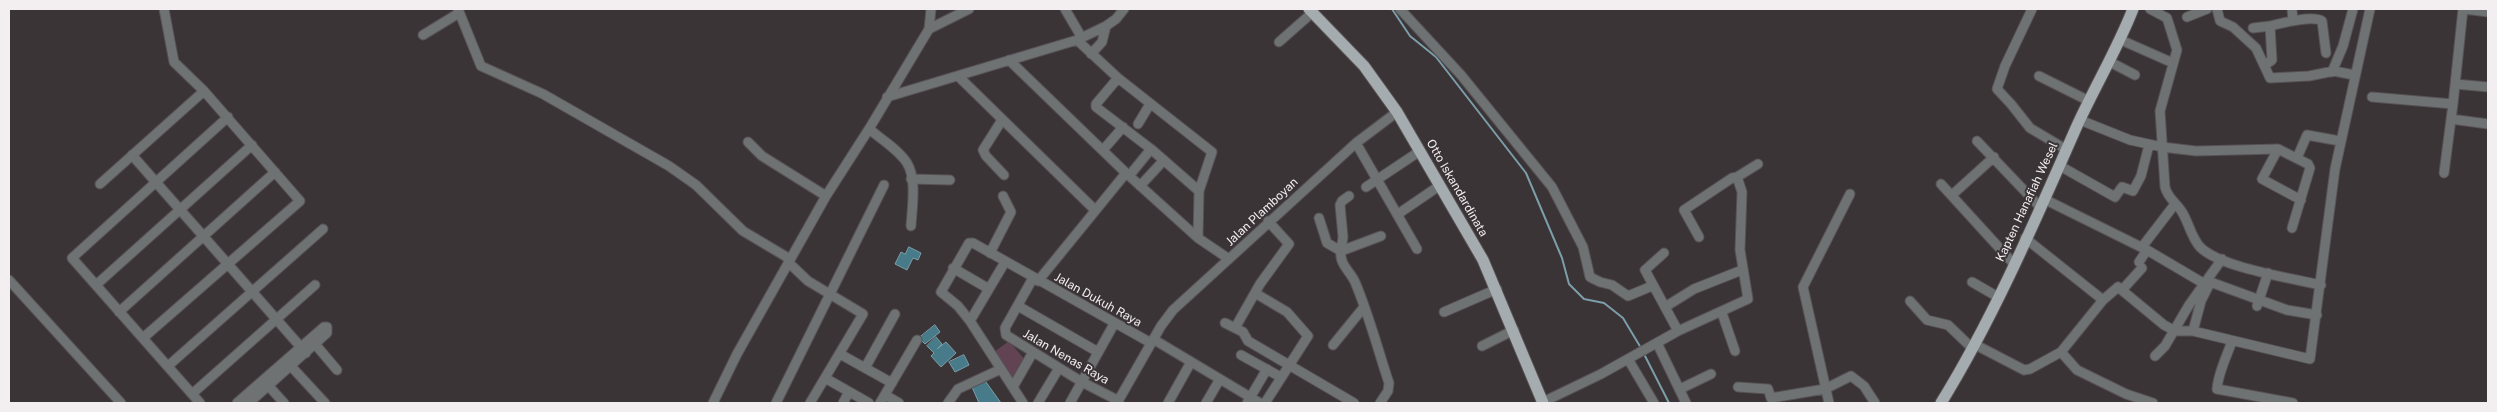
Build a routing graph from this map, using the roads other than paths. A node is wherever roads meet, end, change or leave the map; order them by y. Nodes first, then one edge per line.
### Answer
1 (164, 9) edge
2 (931, 9) edge
3 (969, 9) edge
4 (1065, 9) edge
5 (1124, 9) edge
6 (1400, 9) edge
7 (2032, 9) edge
8 (2133, 9) edge
9 (2150, 9) edge
10 (2207, 9) edge
11 (2217, 9) edge
12 (2292, 9) edge
13 (2353, 9) edge
14 (2370, 9) edge
15 (2463, 9) edge
16 (1311, 10) edge
17 (458, 11) edge
18 (2488, 12) edge
19 (2187, 17) dead end
20 (2293, 21) junction
21 (1106, 26) junction
22 (2270, 26) junction
23 (2253, 28) dead end
24 (929, 29) junction
25 (423, 35) dead end
26 (1079, 39) junction
27 (2121, 40) junction
28 (1279, 42) dead end
29 (2326, 53) dead end
30 (1091, 54) junction
31 (1009, 60) junction
32 (2110, 62) junction
33 (2173, 63) junction
34 (2265, 65) junction
35 (2332, 72) junction
36 (2135, 75) dead end
37 (2354, 75) junction
38 (958, 76) junction
39 (2039, 76) dead end
40 (1118, 78) junction
41 (2455, 84) junction
42 (2488, 87) edge
43 (204, 91) junction
44 (887, 97) junction
45 (2372, 97) dead end
46 (2089, 101) junction
47 (1150, 104) junction
48 (2453, 104) junction
49 (1397, 112) junction
50 (228, 117) junction
51 (2451, 119) junction
52 (1002, 120) junction
53 (2080, 120) junction
54 (1138, 124) dead end
55 (2488, 124) edge
56 (1123, 127) junction
57 (869, 129) junction
58 (1977, 140) dead end
59 (2340, 141) junction
60 (748, 142) dead end
61 (1356, 143) junction
62 (2149, 145) junction
63 (252, 146) junction
64 (2162, 147) junction
65 (1151, 149) junction
66 (2278, 149) junction
67 (1103, 150) junction
68 (2067, 150) junction
69 (1420, 151) junction
70 (132, 155) junction
71 (1994, 158) junction
72 (2297, 158) junction
73 (1164, 160) junction
74 (1758, 164) dead end
75 (2060, 166) junction
76 (275, 172) junction
77 (2444, 173) dead end
78 (1128, 174) junction
79 (1004, 175) dead end
80 (1737, 177) junction
81 (911, 178) junction
82 (1378, 179) junction
83 (950, 180) dead end
84 (156, 182) junction
85 (100, 184) dead end
86 (1941, 184) dead end
87 (884, 185) dead end
88 (1140, 186) junction
89 (1439, 186) junction
90 (1366, 187) dead end
91 (1199, 191) junction
92 (1850, 194) dead end
93 (1952, 195) junction
94 (826, 196) junction
95 (1003, 196) dead end
96 (1349, 196) dead end
97 (2301, 200) junction
98 (2042, 203) junction
99 (2174, 204) junction
100 (180, 209) junction
101 (1096, 210) junction
102 (1398, 214) junction
103 (1318, 218) dead end
104 (1268, 221) junction
105 (910, 226) dead end
106 (2292, 228) dead end
107 (323, 229) dead end
108 (1381, 236) dead end
109 (204, 237) junction
110 (1699, 237) dead end
111 (1198, 238) junction
112 (2025, 238) junction
113 (1417, 249) dead end
114 (2144, 249) junction
115 (1341, 251) junction
116 (990, 253) junction
117 (1664, 253) dead end
118 (1229, 259) junction
119 (2224, 260) junction
120 (789, 261) junction
121 (1005, 262) junction
122 (2014, 264) junction
123 (229, 265) junction
124 (953, 268) junction
125 (1742, 270) junction
126 (2268, 273) junction
127 (9, 280) edge
128 (1036, 280) junction
129 (1972, 282) dead end
130 (2203, 283) junction
131 (2321, 284) junction
132 (96, 285) junction
133 (314, 285) dead end
134 (1652, 286) junction
135 (989, 289) junction
136 (1497, 289) junction
137 (2123, 289) junction
138 (252, 291) junction
139 (1255, 292) junction
140 (831, 295) junction
141 (1998, 297) junction
142 (2103, 300) junction
143 (1910, 301) dead end
144 (2258, 302) junction
145 (1018, 306) junction
146 (1364, 307) junction
147 (1665, 307) junction
148 (119, 312) junction
149 (1444, 312) dead end
150 (1722, 313) junction
151 (895, 314) dead end
152 (2317, 315) junction
153 (276, 319) junction
154 (970, 321) junction
155 (1226, 323) dead end
156 (1114, 324) junction
157 (1235, 328) junction
158 (1514, 330) junction
159 (1678, 331) junction
160 (2175, 331) junction
161 (2193, 331) junction
162 (143, 338) junction
163 (917, 340) dead end
164 (1152, 341) junction
165 (2232, 341) junction
166 (315, 344) junction
167 (1333, 345) dead end
168 (1654, 345) junction
169 (1482, 346) dead end
170 (1973, 346) junction
171 (304, 350) junction
172 (1735, 351) dead end
173 (1033, 352) junction
174 (1098, 352) junction
175 (2061, 352) junction
176 (840, 354) junction
177 (1241, 355) dead end
178 (2156, 356) dead end
179 (1631, 358) junction
180 (1191, 362) junction
181 (289, 364) junction
182 (1290, 365) junction
183 (168, 366) junction
184 (865, 368) junction
185 (1059, 368) junction
186 (1001, 369) junction
187 (1267, 369) junction
188 (337, 370) dead end
189 (1711, 374) dead end
190 (1277, 375) dead end
191 (825, 378) junction
192 (1220, 379) junction
193 (1082, 382) junction
194 (266, 383) junction
195 (892, 384) junction
196 (1013, 387) junction
197 (1738, 387) dead end
198 (1680, 389) junction
199 (1826, 389) junction
200 (849, 392) junction
201 (192, 394) junction
202 (883, 399) edge
203 (1248, 400) edge
204 (953, 401) edge
205 (243, 402) edge
206 (1118, 402) edge
207 (1543, 402) edge
208 (1649, 402) edge
209 (121, 403) edge
210 (200, 403) edge
211 (284, 403) edge
212 (324, 403) edge
213 (713, 403) edge
214 (776, 403) edge
215 (810, 403) edge
216 (843, 403) edge
217 (869, 403) edge
218 (899, 403) edge
219 (1023, 403) edge
220 (1038, 403) edge
221 (1070, 403) edge
222 (1168, 403) edge
223 (1206, 403) edge
224 (1260, 403) edge
225 (1265, 403) edge
226 (1354, 403) edge
227 (1380, 403) edge
228 (1686, 403) edge
229 (1829, 403) edge
230 (1875, 403) edge
231 (1941, 403) edge
232 (2153, 403) edge
233 (2293, 403) edge

1 - 43 street
2 - 24 street
3 - 24 street
4 - 26 street
5 - 21 street
6 - 134 street
7 - 68 street
8 - 27 main road, Kapten Hanafiah Wesel
9 - 33 street
10 - 19 street
11 - 34 street
12 - 20 street
13 - 35 street
14 - 37 street
15 - 18 street
15 - 41 street
16 - 28 street
16 - 49 main road, Otto Iskandardinata
17 - 25 street
17 - 120 street
20 - 22 street
20 - 29 street
21 - 26 street
21 - 30 street
22 - 23 street
22 - 34 street
24 - 44 street
26 - 30 street
26 - 31 street
27 - 32 main road, Kapten Hanafiah Wesel
27 - 33 street
30 - 40 street
31 - 38 street
31 - 67 street
32 - 36 street
32 - 46 main road, Kapten Hanafiah Wesel
33 - 64 street
34 - 35 street
35 - 37 street
37 - 59 street
38 - 44 street
38 - 52 street
39 - 46 street
40 - 47 street
40 - 56 street
41 - 42 street
41 - 48 street
43 - 50 street
43 - 70 street
44 - 57 street
45 - 48 street
46 - 53 main road, Kapten Hanafiah Wesel
47 - 54 street
47 - 91 street
48 - 51 street
49 - 61 street, Jalan Plamboyan
49 - 69 main road, Otto Iskandardinata
50 - 63 street
50 - 84 street
51 - 55 street
51 - 77 street
52 - 79 street
52 - 101 street
53 - 62 street
53 - 68 main road, Kapten Hanafiah Wesel
56 - 65 street
56 - 67 street
57 - 81 street
57 - 94 street
58 - 71 street
59 - 72 street
59 - 131 street
60 - 94 street
61 - 82 street
61 - 104 street, Jalan Plamboyan
62 - 64 street
62 - 75 street
63 - 76 street
63 - 100 street
64 - 66 street
64 - 99 street
65 - 73 street
65 - 78 street, Jalan Nenas Raya
66 - 72 street
66 - 97 street
67 - 78 street
68 - 75 main road, Kapten Hanafiah Wesel
69 - 82 street
69 - 89 main road, Otto Iskandardinata
70 - 84 street
70 - 85 street
71 - 93 street
71 - 98 street
72 - 97 street
73 - 88 street
73 - 91 street
74 - 80 street
75 - 98 main road, Kapten Hanafiah Wesel
76 - 109 street
76 - 123 street
78 - 88 street
78 - 101 street, Jalan Nenas Raya
80 - 110 street
80 - 125 street
81 - 83 street
81 - 105 street
82 - 90 street
82 - 102 street
84 - 100 street
84 - 132 street
86 - 93 street
87 - 140 street
88 - 111 street
89 - 102 street
89 - 136 main road, Otto Iskandardinata
91 - 111 street
92 - 199 street
93 - 122 street
94 - 120 street
95 - 116 street
96 - 115 street
97 - 106 street
98 - 112 main road, Kapten Hanafiah Wesel
98 - 114 street
99 - 114 street
99 - 119 street
100 - 109 street
100 - 132 street
101 - 128 street, Jalan Nenas Raya
102 - 113 street
103 - 115 street
104 - 118 street, Jalan Plamboyan
104 - 139 street
107 - 138 street
108 - 115 street
109 - 123 street
109 - 148 street
111 - 118 street
112 - 122 main road, Kapten Hanafiah Wesel
112 - 142 street
114 - 130 street
114 - 137 street
115 - 146 street
116 - 121 street, Jalan Dukuh Raya
116 - 124 street, Jalan Dukuh Raya
117 - 134 street
118 - 164 street, Jalan Plamboyan
119 - 126 street
119 - 130 street
120 - 140 street
120 - 213 street
121 - 128 street, Jalan Dukuh Raya
121 - 135 street
122 - 141 main road, Kapten Hanafiah Wesel
123 - 138 street
123 - 162 street
124 - 135 street
124 - 154 street
125 - 147 street
125 - 150 street
126 - 131 street
126 - 144 street
127 - 209 street
128 - 145 street, Jalan Nenas Raya
128 - 156 street, Jalan Dukuh Raya
129 - 141 street
130 - 160 street
131 - 152 street
132 - 148 street
133 - 153 street
134 - 147 street
135 - 154 street
136 - 149 street
136 - 158 main road, Otto Iskandardinata
137 - 142 street
137 - 160 street
138 - 153 street
138 - 183 street
139 - 157 street
139 - 182 street
140 - 176 street
140 - 214 street
141 - 170 main road, Kapten Hanafiah Wesel
142 - 175 street
143 - 170 street
144 - 152 street
144 - 161 street
145 - 173 street, Jalan Nenas Raya
145 - 174 street
146 - 167 street
146 - 227 street
147 - 159 street
148 - 162 street
150 - 159 street
150 - 172 street
151 - 184 street
152 - 165 street
153 - 171 street
153 - 201 street
154 - 186 street
155 - 157 street
156 - 164 street, Jalan Dukuh Raya
156 - 174 street
157 - 182 street
158 - 169 street
158 - 207 main road, Otto Iskandardinata
159 - 168 street
160 - 161 street
160 - 178 street
161 - 165 street
162 - 183 street
163 - 195 street
164 - 180 street, Jalan Dukuh Raya
164 - 206 street, Jalan Plamboyan
165 - 233 street
166 - 171 street
166 - 171 street
166 - 188 street
168 - 179 street
168 - 198 street
170 - 175 street
170 - 231 main road, Kapten Hanafiah Wesel
171 - 181 street
173 - 185 street, Jalan Nenas Raya
173 - 196 street
174 - 193 street
175 - 232 street
176 - 184 street
176 - 191 street
177 - 187 street
179 - 207 street
179 - 208 street
180 - 192 street, Jalan Dukuh Raya
180 - 222 street
181 - 194 street
181 - 212 street
182 - 225 street
182 - 226 street
183 - 201 street
184 - 195 street
185 - 193 street, Jalan Nenas Raya
185 - 220 street
186 - 196 street
186 - 204 street
187 - 190 street
187 - 203 street
189 - 198 street
191 - 200 street
191 - 215 street
192 - 203 street, Jalan Dukuh Raya
192 - 223 street
193 - 206 street, Jalan Nenas Raya
193 - 221 street
194 - 205 street
194 - 211 street
195 - 202 street
196 - 219 street
197 - 199 street
198 - 228 street
199 - 229 street
199 - 230 street
200 - 216 street
200 - 217 street
201 - 210 street
202 - 218 street
203 - 224 street, Jalan Dukuh Raya

